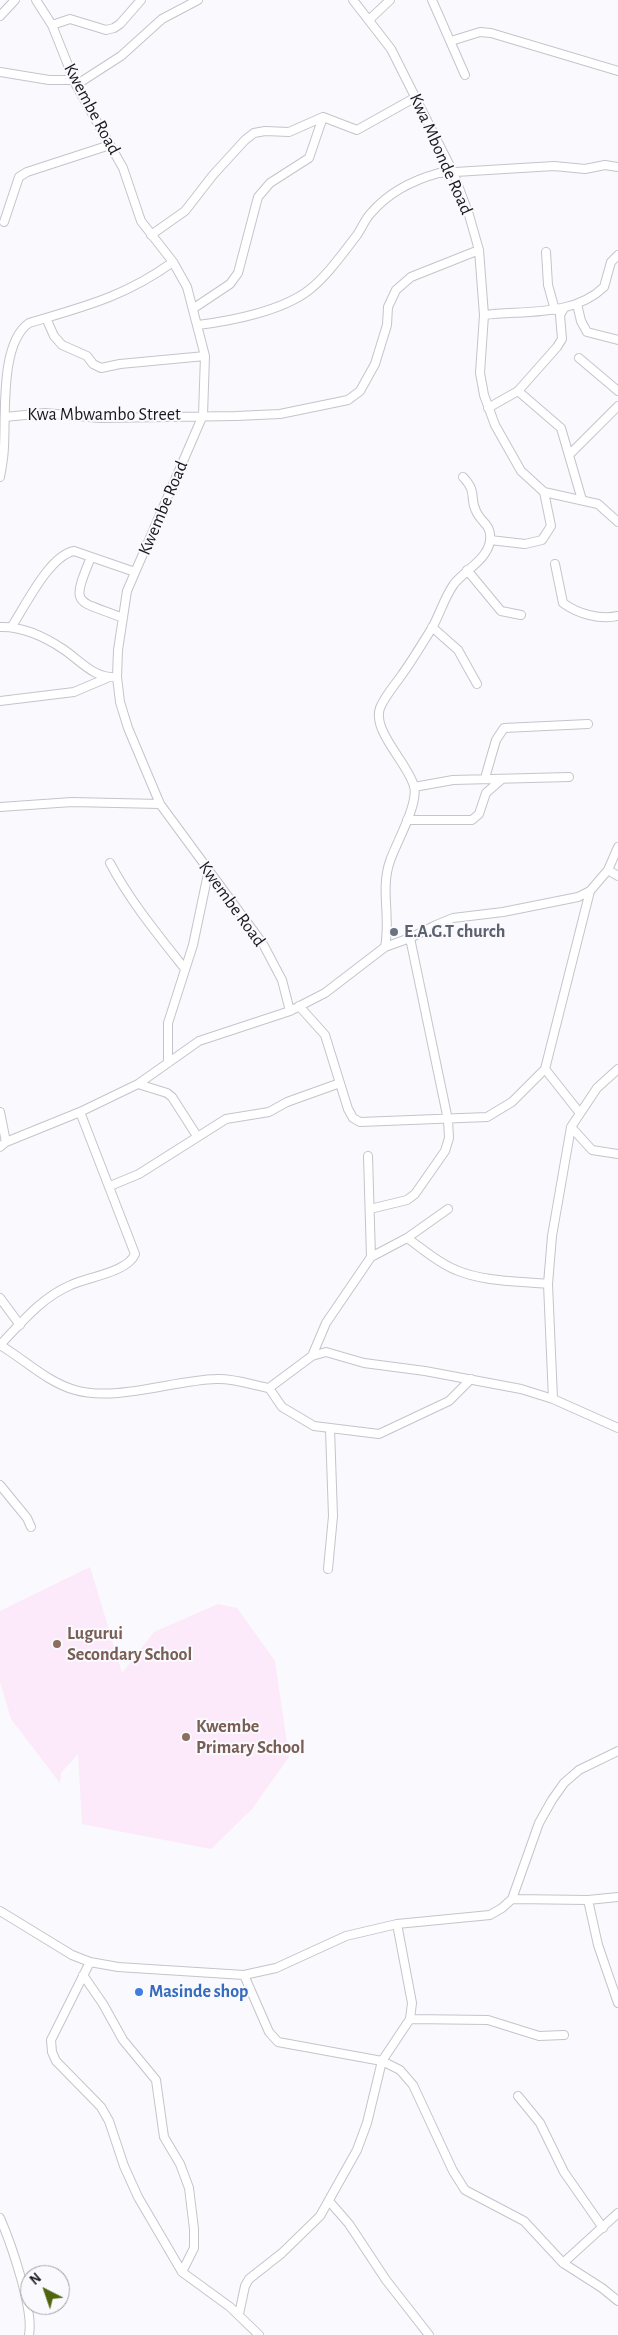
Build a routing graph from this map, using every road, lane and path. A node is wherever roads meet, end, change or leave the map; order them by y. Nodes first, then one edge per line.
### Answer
1 (15, 0) edge
2 (36, 0) edge
3 (141, 0) edge
4 (198, 0) edge
5 (353, 0) edge
6 (390, 0) edge
7 (432, 0) edge
8 (0, 16) edge
9 (369, 20) junction
10 (52, 24) junction
11 (451, 40) junction
12 (618, 71) edge
13 (0, 72) edge
14 (465, 74) dead end
15 (75, 83) junction
16 (416, 97) junction
17 (324, 117) junction
18 (110, 145) junction
19 (618, 167) edge
20 (453, 172) junction
21 (4, 222) dead end
22 (151, 235) junction
23 (479, 250) junction
24 (546, 252) dead end
25 (618, 255) edge
26 (173, 262) junction
27 (577, 304) junction
28 (194, 308) junction
29 (564, 308) junction
30 (555, 310) junction
31 (484, 315) junction
32 (46, 318) junction
33 (198, 325) junction
34 (618, 340) edge
35 (205, 356) junction
36 (579, 358) dead end
37 (618, 390) edge
38 (518, 391) junction
39 (2, 394) edge
40 (618, 406) edge
41 (488, 408) junction
42 (203, 415) junction
43 (5, 417) junction
44 (569, 455) junction
45 (0, 477) edge
46 (463, 477) dead end
47 (544, 492) junction
48 (582, 500) junction
49 (618, 522) edge
50 (490, 540) junction
51 (91, 557) junction
52 (555, 564) dead end
53 (467, 570) junction
54 (135, 572) junction
55 (520, 615) dead end
56 (618, 616) edge
57 (123, 618) junction
58 (12, 626) junction
59 (0, 627) edge
60 (432, 627) junction
61 (106, 678) junction
62 (117, 678) junction
63 (477, 684) dead end
64 (0, 700) edge
65 (588, 724) dead end
66 (568, 777) dead end
67 (485, 778) junction
68 (502, 779) junction
69 (414, 787) junction
70 (160, 804) junction
71 (0, 807) edge
72 (407, 820) junction
73 (618, 847) edge
74 (110, 862) dead end
75 (209, 869) junction
76 (608, 870) junction
77 (618, 876) edge
78 (590, 891) junction
79 (410, 938) junction
80 (385, 947) junction
81 (185, 969) junction
82 (299, 1006) junction
83 (290, 1011) junction
84 (168, 1063) junction
85 (617, 1067) edge
86 (544, 1069) junction
87 (340, 1083) junction
88 (138, 1084) junction
89 (0, 1112) edge
90 (80, 1112) junction
91 (579, 1112) junction
92 (448, 1120) junction
93 (571, 1127) junction
94 (197, 1136) junction
95 (3, 1145) edge
96 (618, 1154) edge
97 (368, 1156) dead end
98 (110, 1186) junction
99 (370, 1209) junction
100 (448, 1209) dead end
101 (407, 1238) junction
102 (371, 1257) junction
103 (548, 1284) junction
104 (0, 1298) edge
105 (20, 1325) junction
106 (0, 1345) edge
107 (312, 1356) junction
108 (471, 1379) junction
109 (269, 1388) junction
110 (553, 1399) junction
111 (618, 1428) edge
112 (330, 1429) junction
113 (0, 1485) edge
114 (31, 1527) dead end
115 (328, 1570) dead end
116 (618, 1751) edge
117 (618, 1897) edge
118 (512, 1899) junction
119 (588, 1900) junction
120 (0, 1911) edge
121 (397, 1924) junction
122 (90, 1962) junction
123 (244, 1974) junction
124 (83, 1975) junction
125 (615, 1990) edge
126 (618, 2004) edge
127 (410, 2019) junction
128 (564, 2035) dead end
129 (382, 2061) junction
130 (518, 2096) dead end
131 (329, 2201) junction
132 (618, 2213) edge
133 (0, 2218) edge
134 (603, 2228) junction
135 (563, 2263) junction
136 (182, 2272) junction
137 (618, 2301) edge
138 (238, 2314) junction
139 (29, 2335) edge
140 (259, 2335) edge
141 (429, 2335) edge

1 - 8 street
2 - 10 street, Kwembe Road
3 - 10 street
4 - 15 street
5 - 9 street, Kwa Mbonde Road
6 - 9 street
7 - 11 street
9 - 16 street, Kwa Mbonde Road
10 - 15 street, Kwembe Road
11 - 12 street
11 - 14 street
13 - 15 street
15 - 18 street, Kwembe Road
16 - 17 street
16 - 20 street, Kwa Mbonde Road
17 - 22 street
17 - 28 street
18 - 21 street
18 - 22 street, Kwembe Road
19 - 20 street
20 - 23 street, Kwa Mbonde Road
20 - 33 street
22 - 26 street, Kwembe Road
23 - 31 street, Kwa Mbonde Road
23 - 42 street, Kwa Mbwambo Street
24 - 30 street
25 - 27 street
26 - 28 street, Kwembe Road
26 - 32 street
27 - 29 street
27 - 34 street
28 - 33 street, Kwembe Road
29 - 30 street
29 - 38 street
30 - 31 street
31 - 41 street, Kwa Mbonde Road
32 - 35 street
32 - 39 street
33 - 35 street, Kwembe Road
35 - 42 street, Kwembe Road
36 - 37 street
38 - 41 street
38 - 44 street
39 - 43 street
40 - 44 street
41 - 47 street, Kwa Mbonde Road
42 - 43 street, Kwa Mbwambo Street
42 - 54 street, Kwembe Road
43 - 45 street
44 - 48 street
46 - 50 street
47 - 48 street
47 - 50 street
48 - 49 street
50 - 53 street
51 - 54 street
51 - 57 street
51 - 58 street
52 - 56 street
53 - 55 street
53 - 60 street
54 - 57 street, Kwembe Road
57 - 62 street, Kwembe Road
58 - 59 street
58 - 61 street
60 - 63 street
60 - 69 street
61 - 62 street
61 - 64 street
62 - 70 street, Kwembe Road
65 - 67 street
66 - 68 street
67 - 68 street
67 - 69 street
68 - 72 street
69 - 72 street
70 - 71 street
70 - 75 street, Kwembe Road
72 - 80 street
73 - 76 street
74 - 81 street
75 - 81 street
75 - 83 street, Kwembe Road
76 - 77 street
76 - 78 street
78 - 79 street
78 - 86 street
79 - 80 street
79 - 92 street
80 - 82 street
81 - 84 street
82 - 83 street
82 - 87 street
83 - 84 street
84 - 88 street
85 - 91 street
86 - 91 street
86 - 92 street
87 - 92 street
87 - 94 street
88 - 90 street
88 - 94 street
89 - 95 street
90 - 95 street
90 - 98 street
91 - 93 street
92 - 99 street
93 - 96 street
93 - 103 street
94 - 98 street
97 - 99 street
98 - 105 street
99 - 102 street
100 - 101 street
101 - 102 street
101 - 103 street
102 - 107 street
103 - 110 street
104 - 105 street
105 - 106 street
106 - 109 street
107 - 108 street
107 - 109 street
108 - 110 street
108 - 112 street
109 - 112 street
110 - 111 street
112 - 115 street
113 - 114 street
116 - 118 street
117 - 119 street
118 - 119 street
118 - 121 street
119 - 125 street
120 - 122 street
121 - 123 street
121 - 127 street
122 - 123 street
122 - 124 street
123 - 129 street
124 - 136 street
124 - 136 street
125 - 126 street
127 - 128 street
127 - 129 street
129 - 131 street
129 - 135 street
130 - 134 street
131 - 138 street
131 - 141 street
132 - 134 street
133 - 139 street
134 - 135 street
135 - 137 street
136 - 138 street
138 - 140 street

